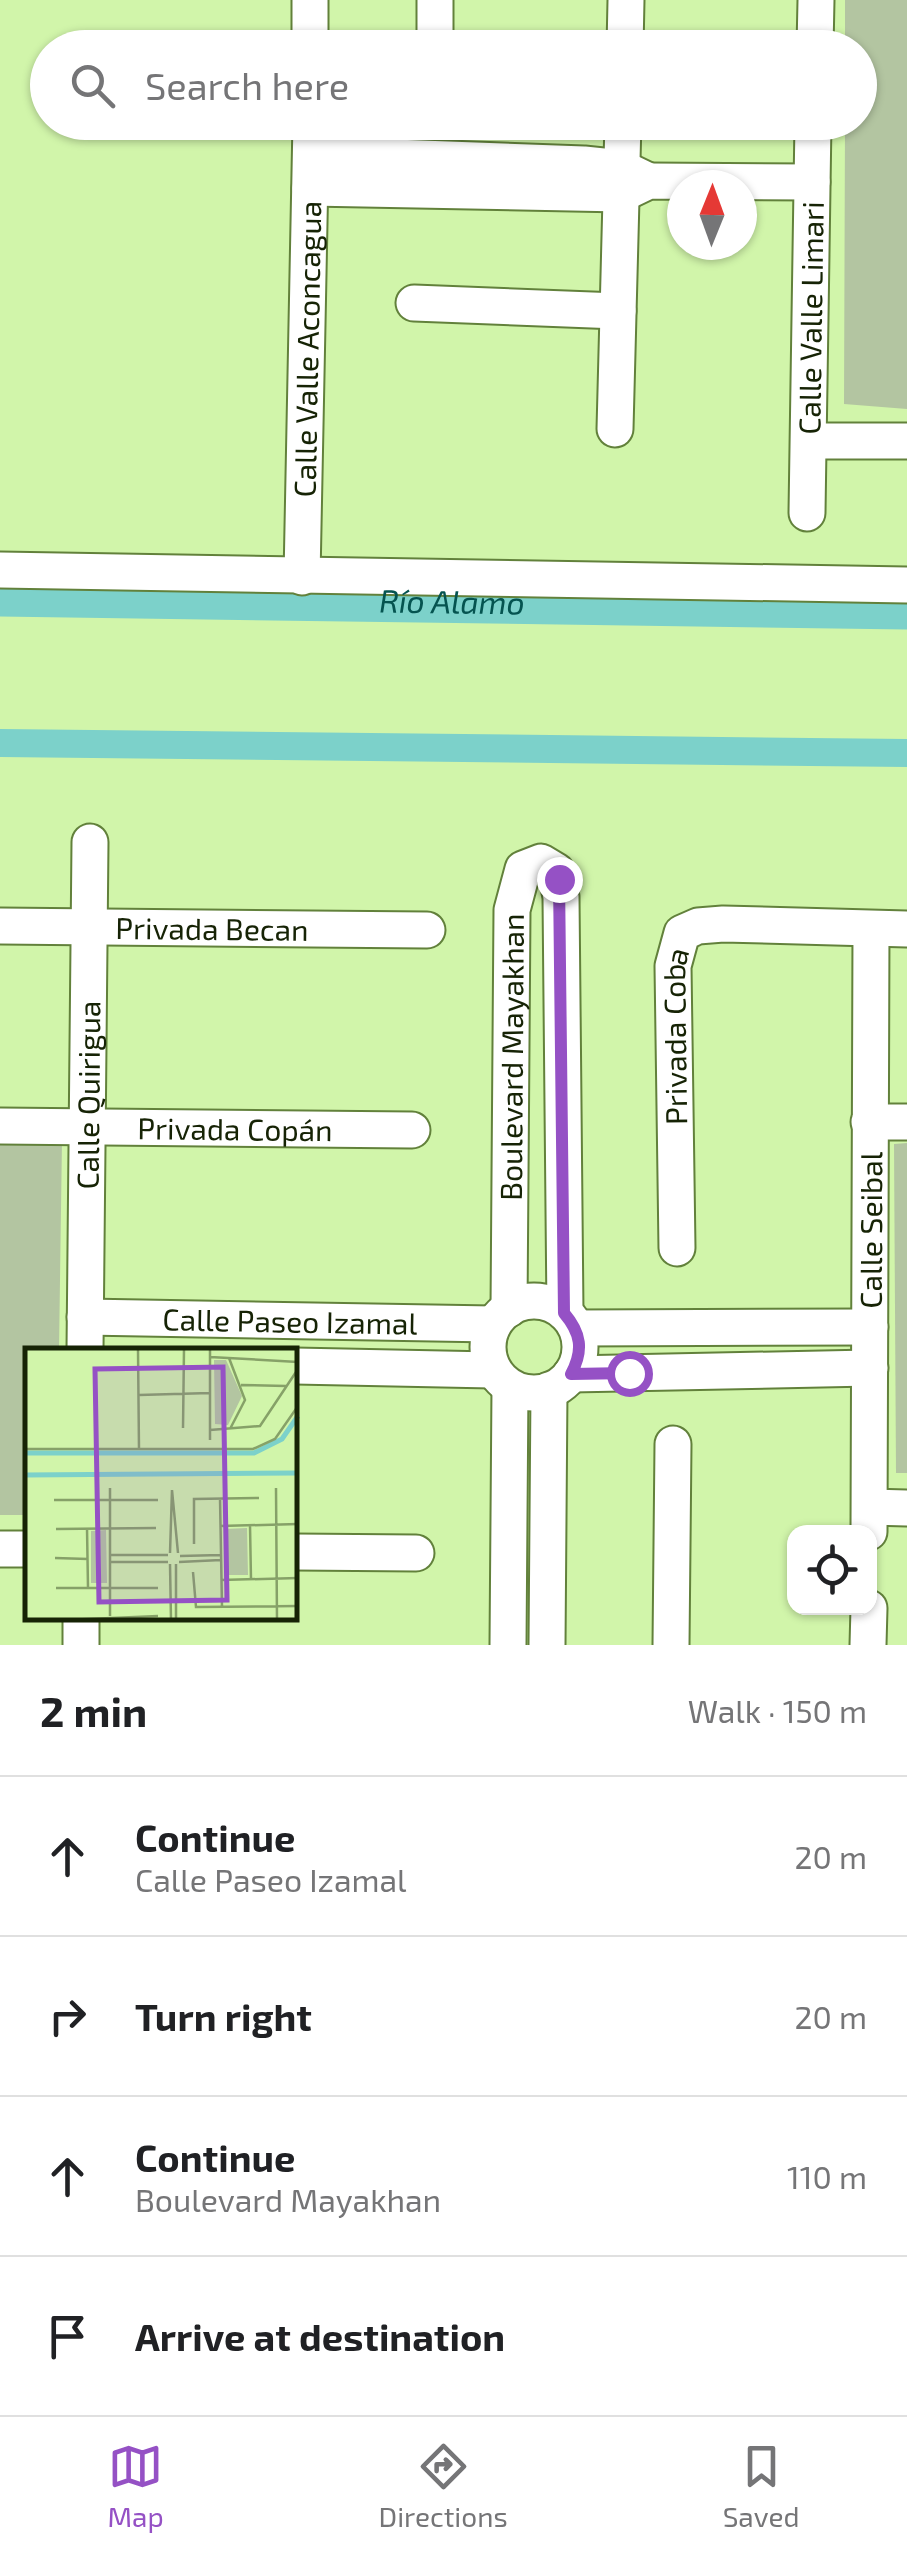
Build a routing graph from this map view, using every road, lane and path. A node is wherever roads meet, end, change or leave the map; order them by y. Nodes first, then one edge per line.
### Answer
1 (310, 0) edge
2 (435, 0) edge
3 (626, 0) edge
4 (816, 0) edge
5 (310, 30) edge
6 (435, 30) edge
7 (625, 30) edge
8 (815, 30) edge
9 (625, 140) edge
10 (813, 140) edge
11 (310, 155) edge
12 (631, 181) junction
13 (812, 182) junction
14 (414, 303) dead end
15 (618, 312) junction
16 (616, 429) dead end
17 (809, 441) junction
18 (907, 441) edge
19 (807, 513) dead end
20 (0, 570) edge
21 (302, 577) junction
22 (907, 585) edge
23 (90, 842) dead end
24 (0, 926) edge
25 (88, 928) junction
26 (871, 929) junction
27 (907, 929) edge
28 (427, 930) dead end
29 (869, 1122) junction
30 (907, 1122) edge
31 (0, 1126) edge
32 (86, 1127) junction
33 (412, 1130) dead end
34 (677, 1248) dead end
35 (501, 1316) junction
36 (571, 1321) junction
37 (870, 1327) junction
38 (85, 1333) edge
39 (298, 1366) edge
40 (870, 1368) junction
41 (501, 1379) junction
42 (560, 1382) junction
43 (672, 1444) dead end
44 (907, 1508) edge
45 (870, 1520) edge
46 (298, 1552) edge
47 (416, 1553) dead end
48 (869, 1615) edge
49 (508, 1645) edge
50 (546, 1645) edge
51 (670, 1645) edge
52 (868, 1645) edge

1 - 5 street
2 - 6 street
3 - 7 street
4 - 8 street
9 - 12 street
10 - 13 street, Calle Valle Limari
11 - 12 street
11 - 21 street, Calle Valle Aconcagua
12 - 13 street
12 - 15 street
13 - 17 street, Calle Valle Limari
14 - 15 street
15 - 16 street
17 - 18 street
17 - 19 street, Calle Valle Limari
20 - 21 street
21 - 22 street
23 - 25 street, Calle Quirigua
24 - 25 street, Privada Becan
25 - 28 street, Privada Becan
25 - 32 street, Calle Quirigua
26 - 27 street, Privada Coba
26 - 29 street, Calle Seibal
26 - 34 street, Privada Coba
29 - 30 street
29 - 37 street, Calle Seibal
31 - 32 street, Privada Copán
32 - 33 street, Privada Copán
32 - 38 street, Calle Quirigua
35 - 36 street
35 - 36 street, Boulevard Mayakhan
35 - 38 street, Calle Paseo Izamal
35 - 41 street
36 - 37 street
36 - 42 street
37 - 40 street, Calle Seibal
39 - 41 street, Calle Paseo Izamal
40 - 42 street
40 - 45 street, Calle Seibal
41 - 42 street
41 - 49 street
42 - 50 street
43 - 51 street
44 - 45 street
46 - 47 street
48 - 52 street

